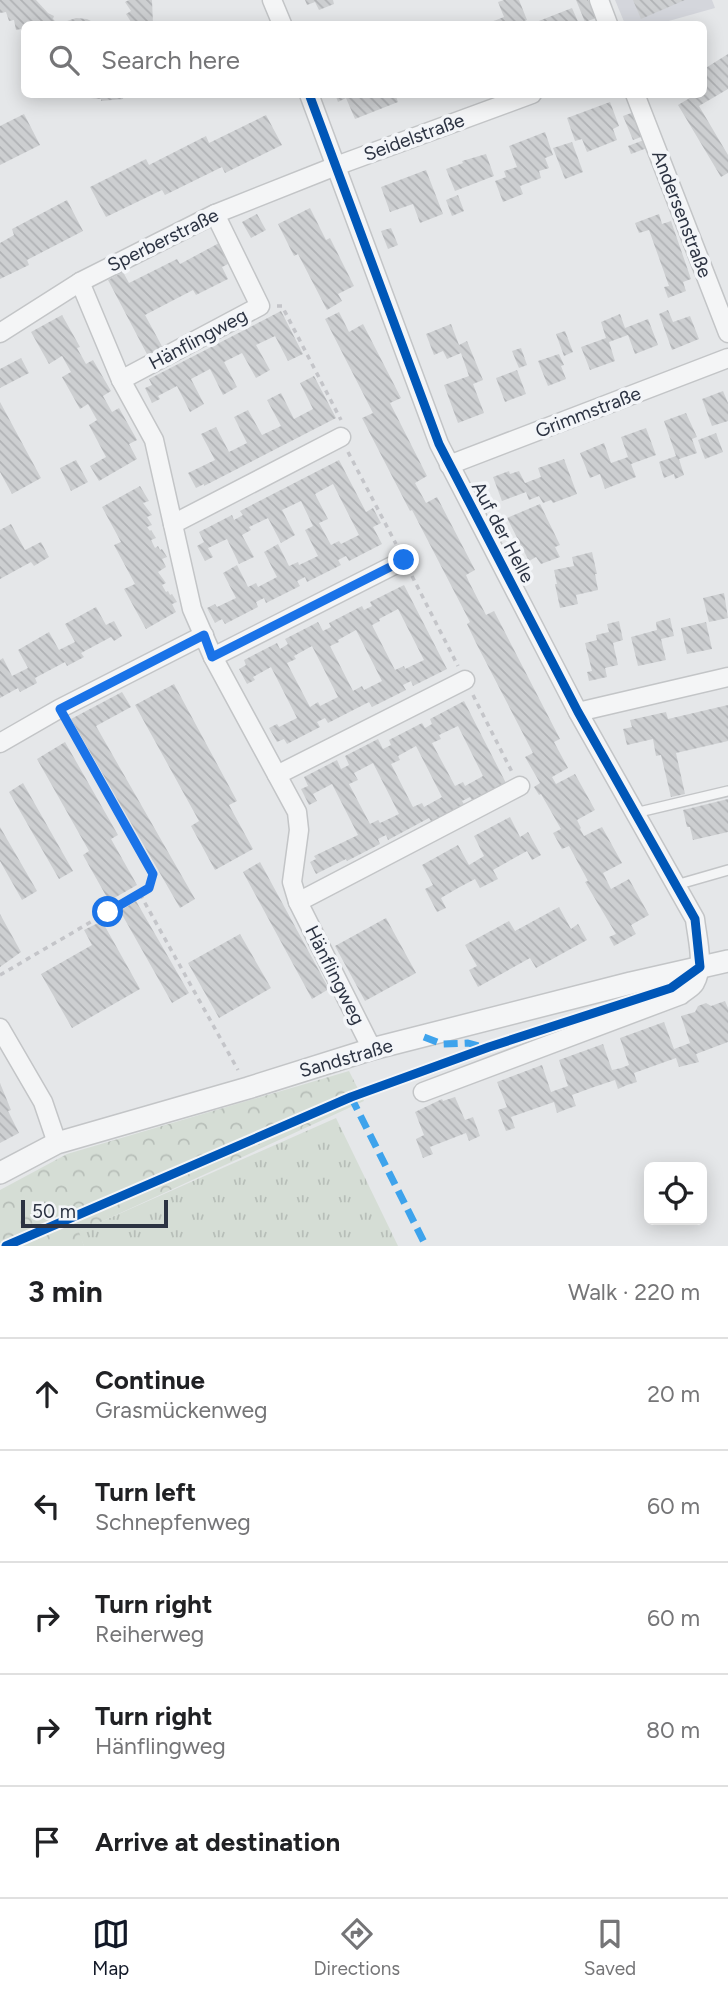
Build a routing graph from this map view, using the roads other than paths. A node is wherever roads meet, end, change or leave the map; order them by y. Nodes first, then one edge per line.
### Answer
1 (272, 0) edge
2 (599, 0) edge
3 (281, 21) edge
4 (607, 21) edge
5 (310, 98) edge
6 (521, 98) edge
7 (637, 98) edge
8 (336, 166) junction
9 (215, 214) junction
10 (80, 282) junction
11 (0, 333) edge
12 (728, 333) edge
13 (728, 358) edge
14 (121, 380) junction
15 (341, 437) road end
16 (449, 465) junction
17 (173, 524) junction
18 (404, 560) road end
19 (204, 635) junction
20 (212, 657) junction
21 (728, 677) edge
22 (465, 680) road end
23 (578, 712) junction
24 (0, 743) edge
25 (277, 775) junction
26 (520, 786) road end
27 (728, 791) edge
28 (635, 813) junction
29 (728, 870) edge
30 (676, 885) junction
31 (298, 902) junction
32 (728, 961) edge
33 (699, 967) junction
34 (0, 1028) edge
35 (372, 1049) junction
36 (424, 1092) dead end
37 (57, 1143) junction
38 (0, 1173) edge

1 - 3 street
2 - 4 street
5 - 8 street, Auf der Helle
6 - 8 street, Seidelstraße
7 - 12 street, Andersenstraße
8 - 9 street, Sperberstraße
8 - 16 street, Auf der Helle
9 - 10 street, Sperberstraße
9 - 14 street, Hänflingweg
10 - 11 street, Sperberstraße
10 - 14 street, Hänflingweg
13 - 16 street, Grimmstraße
14 - 17 street, Hänflingweg
15 - 17 street
16 - 23 street, Auf der Helle
17 - 19 street, Hänflingweg
18 - 20 street
19 - 20 street, Hänflingweg
19 - 24 street
20 - 25 street, Hänflingweg
21 - 23 street
22 - 25 street
23 - 28 street, Auf der Helle
25 - 31 street, Hänflingweg
26 - 31 street, Hänflingweg
27 - 28 lane
28 - 30 street, Auf der Helle
29 - 30 lane
30 - 33 street, Auf der Helle
31 - 35 street, Hänflingweg
32 - 33 street, Sandstraße
33 - 35 street, Sandstraße
33 - 36 street
34 - 37 street
35 - 37 street, Sandstraße
37 - 38 street, Sandstraße

